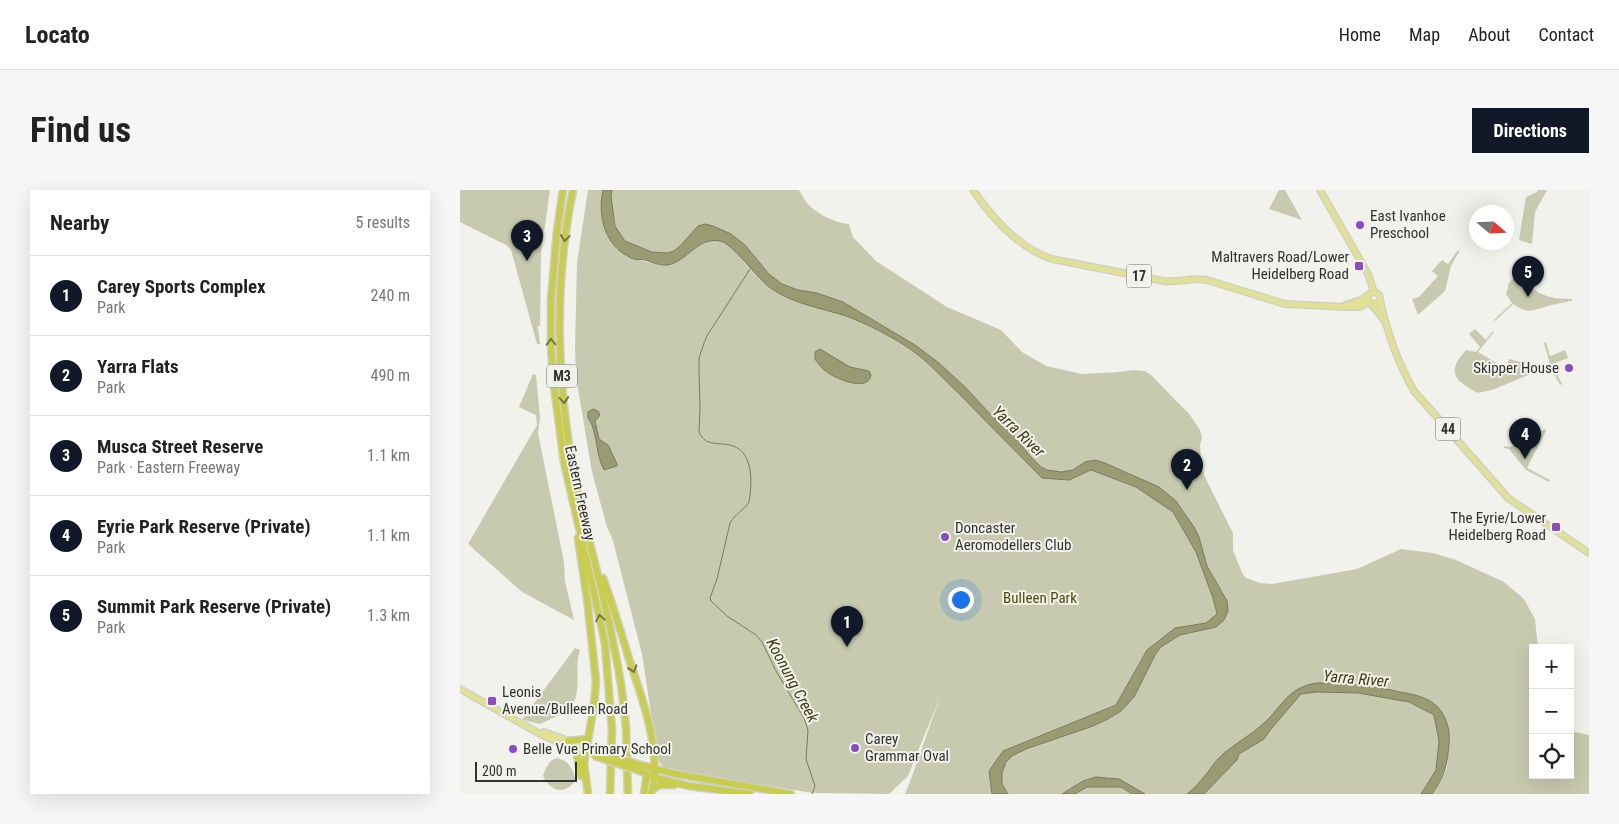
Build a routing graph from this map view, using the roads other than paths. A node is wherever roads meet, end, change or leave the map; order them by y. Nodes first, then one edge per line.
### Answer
1 (562, 190) edge
2 (573, 190) edge
3 (973, 190) edge
4 (1320, 190) edge
5 (1371, 293) junction
6 (1380, 300) junction
7 (1370, 303) junction
8 (1335, 306) junction
9 (1385, 322) junction
10 (571, 494) junction
11 (1589, 553) edge
12 (595, 559) junction
13 (460, 689) edge
14 (526, 725) junction
15 (588, 739) junction
16 (568, 741) junction
17 (576, 750) junction
18 (586, 750) junction
19 (637, 767) junction
20 (654, 769) junction
21 (647, 774) junction
22 (655, 777) junction
23 (683, 785) junction
24 (652, 792) edge
25 (587, 794) edge
26 (610, 794) edge
27 (628, 794) edge
28 (644, 794) edge
29 (750, 794) edge
30 (790, 794) edge

10 -> 1 highway, Eastern Freeway / M3
2 -> 12 highway, Eastern Freeway / M3
3 - 8 main road, 17
4 - 5 main road
5 - 6 main road, 44
5 - 7 main road
5 - 8 main road, 17
6 - 7 main road
6 - 9 main road, 44
7 - 8 main road, 17
7 - 9 main road, 44
9 - 11 main road, 44
10 - 15 highway
26 -> 10 highway, Eastern Freeway / M3
12 -> 20 highway
12 - 27 highway, Eastern Freeway / M3
13 - 14 main road
14 - 16 main road
14 - 17 main road
15 - 16 highway
15 - 18 highway
16 - 18 main road
17 - 18 main road
17 - 25 highway
18 - 19 highway, bridge
18 - 25 highway
19 - 20 highway
19 - 21 highway
20 - 22 highway
20 - 30 highway
21 - 22 highway
21 - 28 highway
22 - 23 highway
22 - 24 highway
23 - 24 highway
23 - 29 highway

